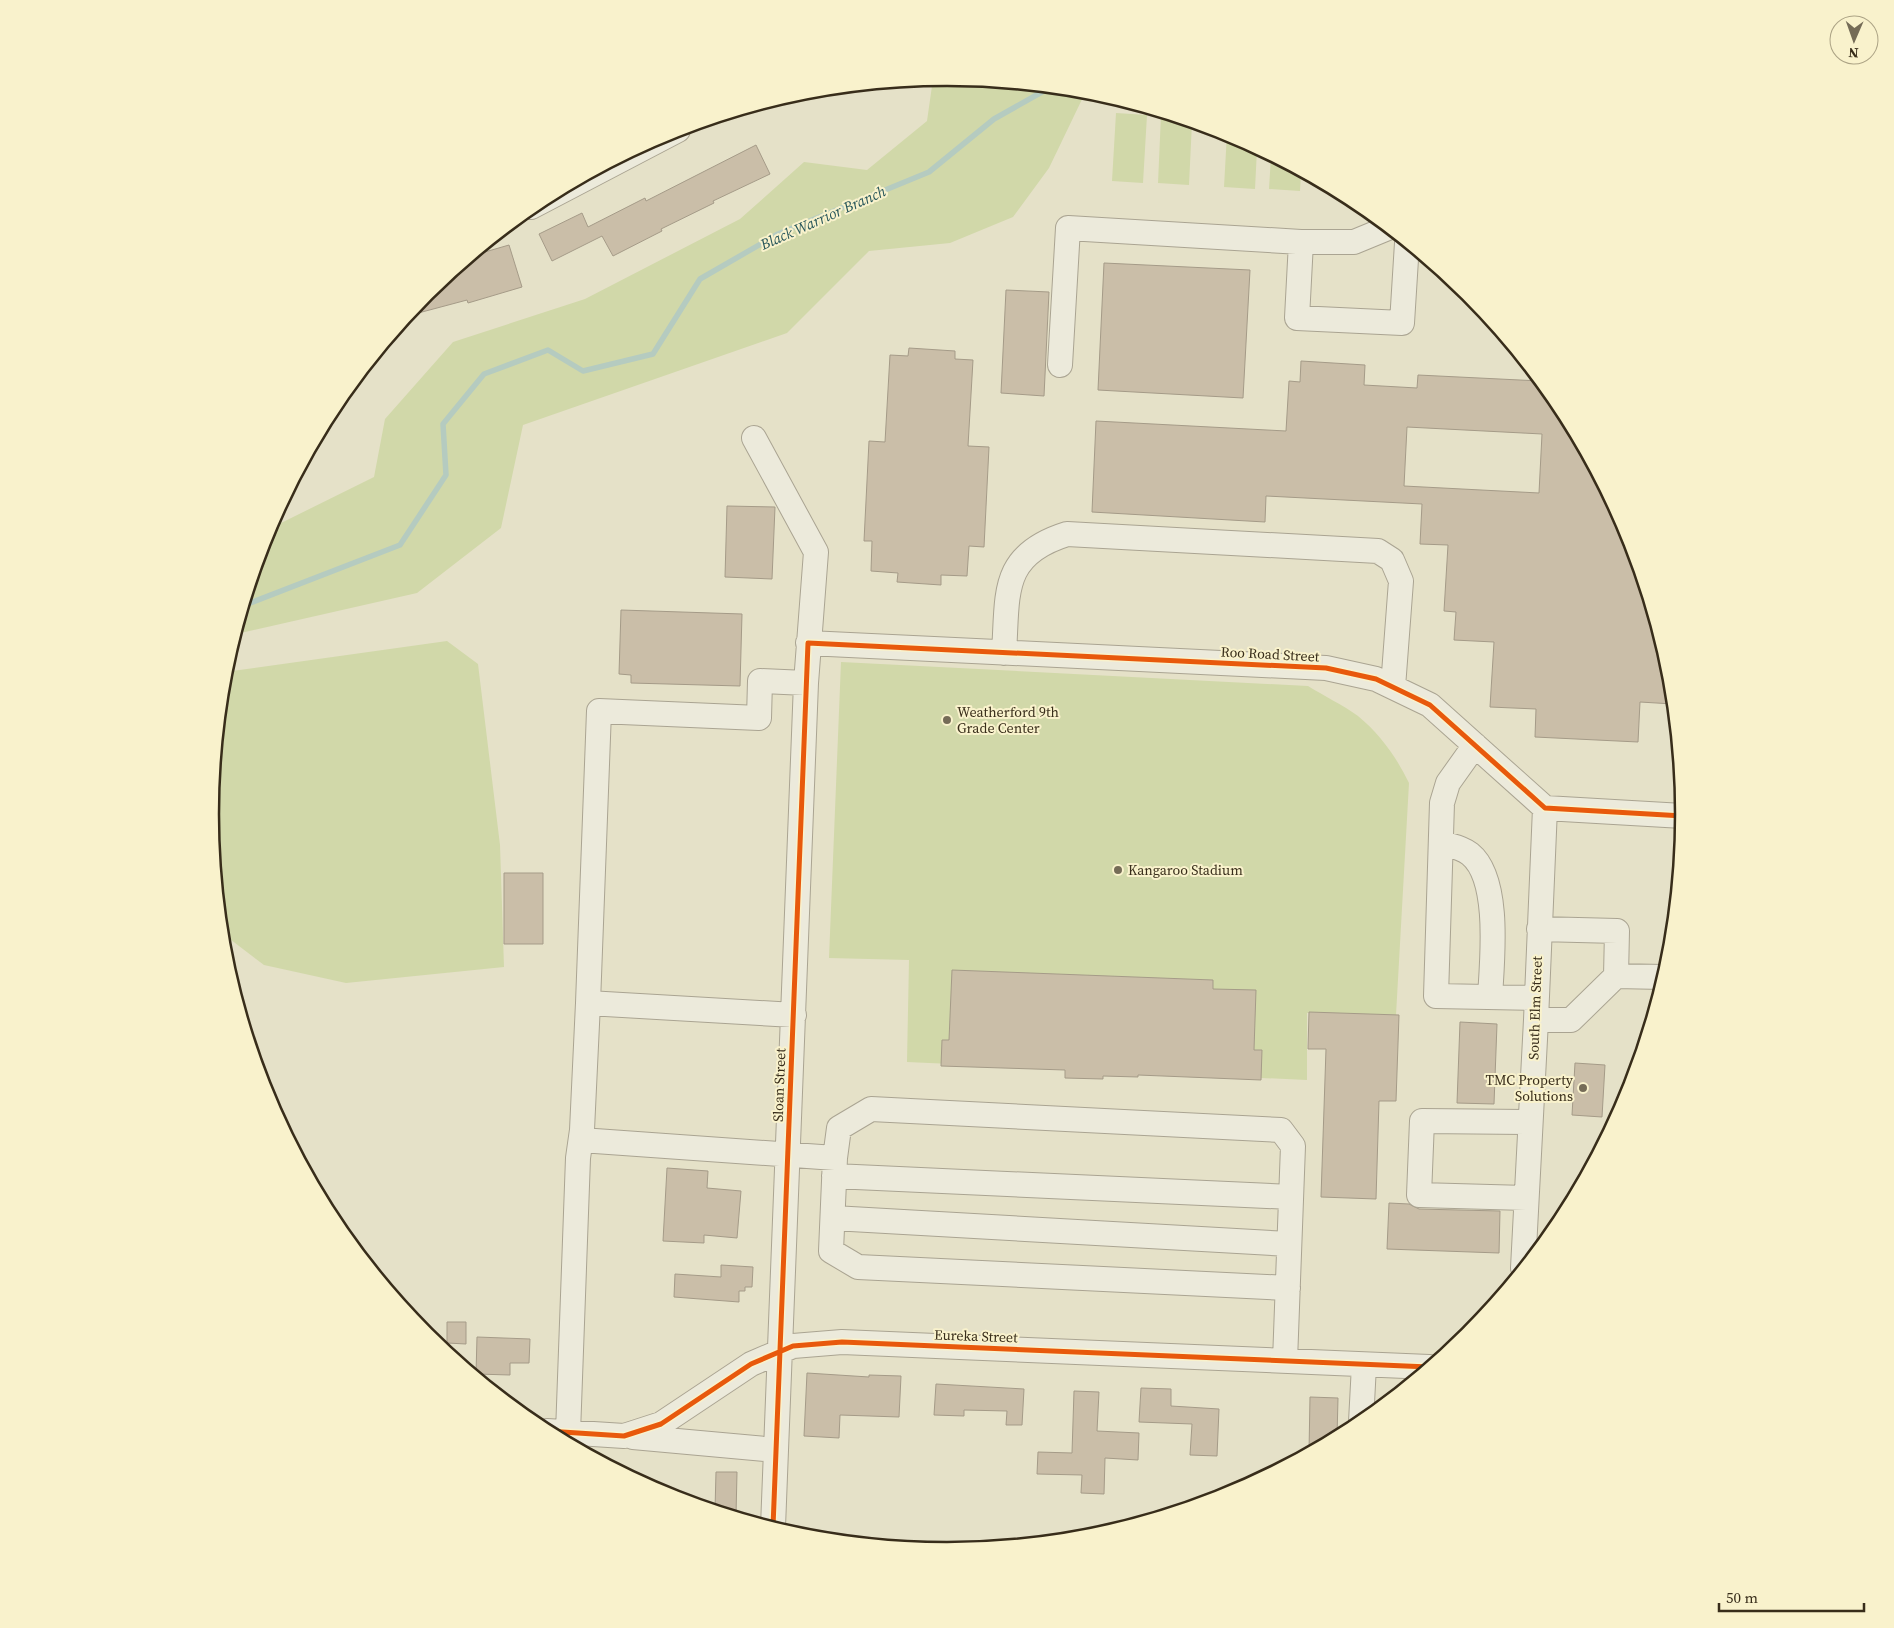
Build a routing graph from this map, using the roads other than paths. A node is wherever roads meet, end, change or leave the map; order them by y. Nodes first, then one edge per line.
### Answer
1 (1381, 231) edge
2 (1301, 242) junction
3 (1407, 250) edge
4 (1060, 365) dead end
5 (754, 438) dead end
6 (808, 643) junction
7 (1004, 653) junction
8 (806, 683) junction
9 (1393, 687) junction
10 (1475, 745) junction
11 (1545, 808) junction
12 (1675, 816) edge
13 (1441, 844) junction
14 (1538, 929) junction
15 (1616, 976) junction
16 (1656, 977) edge
17 (1490, 997) junction
18 (588, 1003) junction
19 (1536, 1009) junction
20 (794, 1015) junction
21 (1530, 1122) junction
22 (581, 1140) junction
23 (788, 1156) junction
24 (835, 1167) junction
25 (1291, 1197) junction
26 (1526, 1198) junction
27 (833, 1218) junction
28 (1289, 1244) junction
29 (1523, 1258) edge
30 (1288, 1288) junction
31 (780, 1352) junction
32 (1285, 1361) junction
33 (1364, 1365) junction
34 (1420, 1367) edge
35 (1362, 1411) edge
36 (558, 1429) edge
37 (564, 1432) edge
38 (624, 1436) junction
39 (776, 1450) junction
40 (773, 1520) edge

1 - 2 street
2 - 3 street
2 - 4 street
5 - 6 street, Sloan Street
6 - 7 street, Roo Road Street
6 - 8 street, Sloan Street
7 - 9 street, Roo Road Street
7 - 9 street
8 - 18 street
8 - 20 street, Sloan Street
9 - 10 street, Roo Road Street
10 - 11 street, Roo Road Street
10 - 13 street
11 - 12 street
11 - 14 street, South Elm Street
13 - 17 street
13 - 17 street
14 - 15 street
14 - 19 street, South Elm Street
15 - 16 street
15 - 19 street
17 - 19 street
18 - 20 street
18 - 22 street
19 - 21 street, South Elm Street
20 - 23 street, Sloan Street
21 - 26 street, South Elm Street
21 - 26 street
22 - 23 street
22 - 36 street
23 - 24 street
23 - 31 street, Sloan Street
24 - 25 street
24 - 25 street
24 - 27 street
25 - 28 street
26 - 29 street, South Elm Street
27 - 28 street
27 - 30 street
28 - 30 street
30 - 32 street
31 - 32 street, Eureka Street
31 - 38 street, Eureka Street
31 - 39 street, Sloan Street
32 - 33 street, Eureka Street
33 - 34 street, Eureka Street
33 - 35 street
37 - 38 street, Eureka Street
38 - 39 street, Eureka Street
39 - 40 street, Sloan Street

